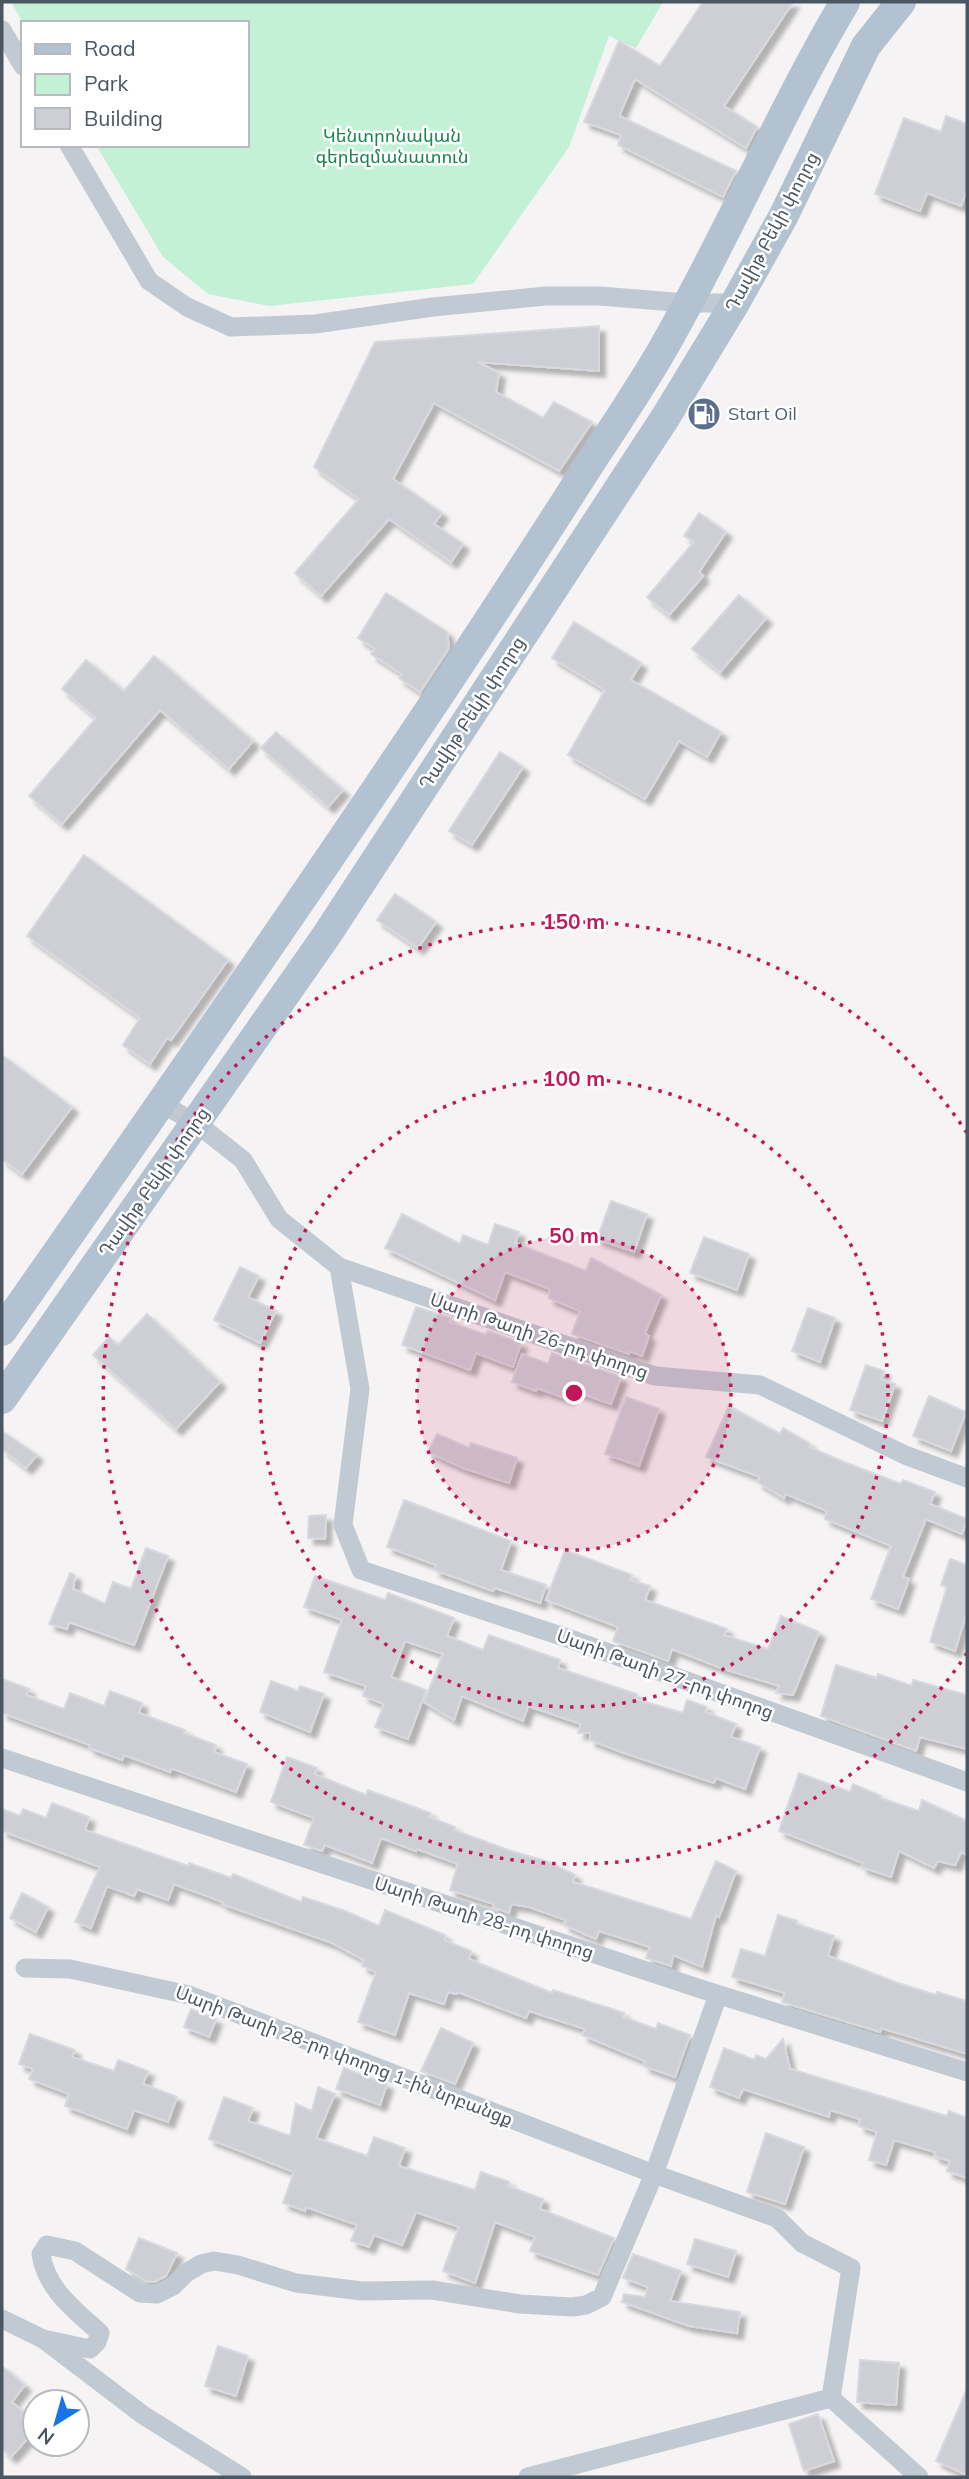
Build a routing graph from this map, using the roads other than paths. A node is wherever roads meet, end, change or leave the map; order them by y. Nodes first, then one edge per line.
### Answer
1 (845, 2) edge
2 (901, 2) edge
3 (2, 30) edge
4 (21, 63) edge
5 (70, 147) edge
6 (687, 303) junction
7 (735, 303) junction
8 (162, 1104) junction
9 (196, 1123) junction
10 (339, 1267) junction
11 (2, 1331) edge
12 (2, 1399) edge
13 (967, 1478) edge
14 (2, 1758) edge
15 (967, 1782) edge
16 (25, 1968) dead end
17 (718, 1995) junction
18 (967, 2072) edge
19 (654, 2174) junction
20 (2, 2319) edge
21 (43, 2339) junction
22 (831, 2398) junction
23 (242, 2477) edge
24 (528, 2477) edge
25 (919, 2477) edge

1 - 6 main road, Դավիթ Բեկի փողոց
2 - 7 main road, Դավիթ Բեկի փողոց
3 - 4 street
5 - 6 street
6 - 7 street
6 - 8 main road, Դավիթ Բեկի փողոց
7 - 9 main road, Դավիթ Բեկի փողոց
8 - 9 street, Սարի Թաղի 26-րդ փողոց
8 - 11 main road, Դավիթ Բեկի փողոց
9 - 10 street, Սարի Թաղի 26-րդ փողոց
9 - 12 main road, Դավիթ Բեկի փողոց
10 - 13 street, Սարի Թաղի 26-րդ փողոց
10 - 15 street, Սարի Թաղի 27-րդ փողոց
14 - 17 street, Սարի Թաղի 28-րդ փողոց
16 - 19 street, Սարի Թաղի 28-րդ փողոց 1-ին նրբանցք
17 - 18 street, Սարի Թաղի 28-րդ փողոց
17 - 19 street
19 - 21 street
19 - 22 street, Սարի Թաղի 28-րդ փողոց 1-ին նրբանցք
20 - 21 street
21 - 23 street
22 - 24 street
22 - 25 street

